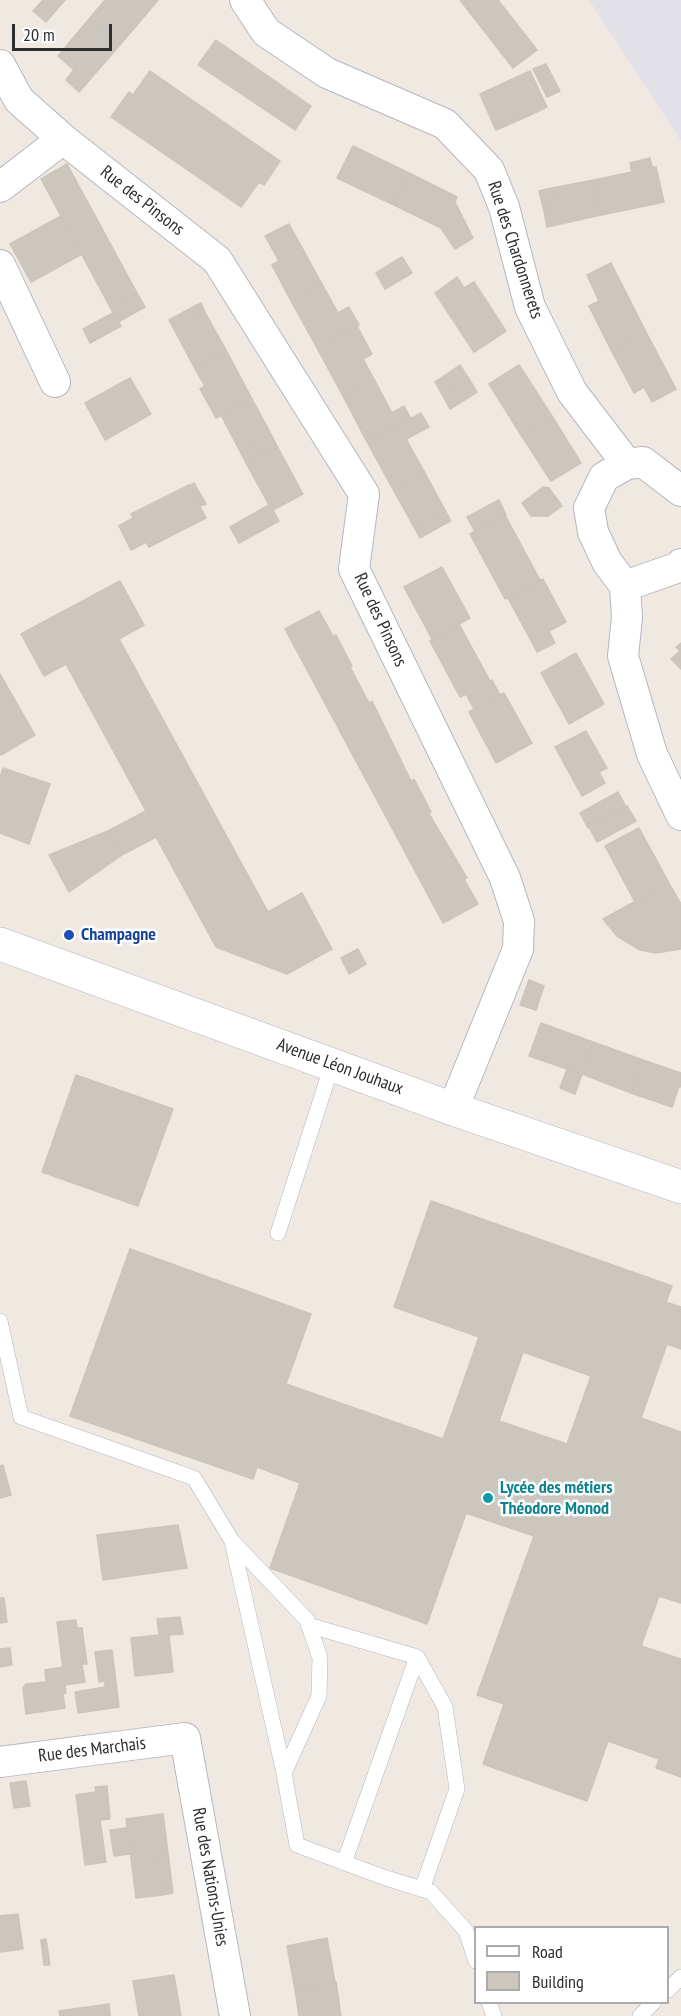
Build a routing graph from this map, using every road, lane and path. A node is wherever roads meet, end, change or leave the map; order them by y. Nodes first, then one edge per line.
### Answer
1 (245, 0) edge
2 (0, 65) edge
3 (63, 138) junction
4 (0, 187) edge
5 (0, 265) edge
6 (55, 382) dead end
7 (627, 464) junction
8 (681, 491) edge
9 (681, 564) edge
10 (625, 586) junction
11 (681, 816) edge
12 (0, 944) edge
13 (332, 1065) junction
14 (453, 1109) junction
15 (681, 1187) edge
16 (278, 1233) dead end
17 (0, 1321) edge
18 (232, 1541) junction
19 (308, 1625) junction
20 (417, 1657) junction
21 (185, 1738) joint
22 (0, 1762) edge
23 (284, 1773) junction
24 (344, 1863) junction
25 (422, 1889) junction
26 (474, 1955) edge
27 (681, 1977) edge
28 (669, 1989) edge
29 (652, 2004) edge
30 (235, 2016) edge
31 (640, 2016) edge

1 - 7 street, Rue des Chardonnerets
2 - 3 street, Rue des Pinsons
3 - 4 street
3 - 14 street, Rue des Pinsons
5 - 6 street
7 - 8 street
7 - 10 street
9 - 10 street
10 - 11 street
12 - 13 street, Avenue Léon Jouhaux
13 - 14 street, Avenue Léon Jouhaux
13 - 16 lane
14 - 15 street, Avenue Léon Jouhaux
17 - 18 lane
18 - 19 lane
18 - 23 lane
19 - 20 lane
19 - 23 lane
20 - 24 lane
20 - 25 lane
21 - 22 street, Rue des Marchais
21 - 30 street, Rue des Nations-Unies
23 - 24 lane
24 - 25 lane
25 - 26 lane
27 - 28 lane
29 - 31 lane

